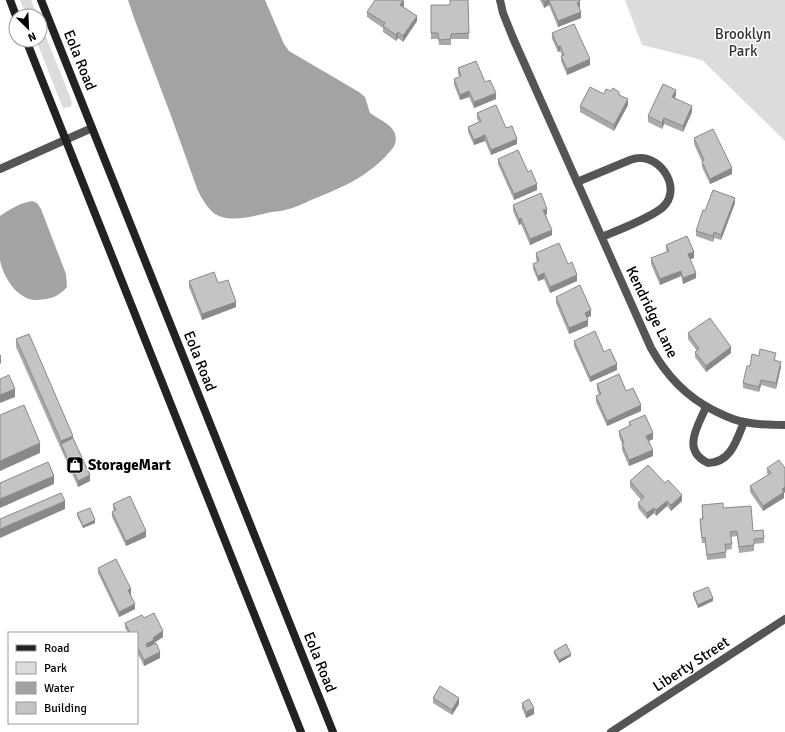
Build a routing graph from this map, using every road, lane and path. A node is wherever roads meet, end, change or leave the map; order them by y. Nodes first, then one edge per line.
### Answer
1 (41, 0) edge
2 (500, 0) edge
3 (29, 48) edge
4 (92, 128) junction
5 (66, 139) junction
6 (0, 169) edge
7 (577, 182) junction
8 (602, 237) junction
9 (706, 406) junction
10 (744, 422) junction
11 (785, 424) edge
12 (785, 619) edge
13 (301, 732) edge
14 (333, 732) edge
15 (611, 732) edge

1 - 4 main road, Eola Road
2 - 7 street, Kendridge Lane
3 - 5 main road
4 - 5 street
4 - 14 main road, Eola Road
5 - 6 street
5 - 13 main road
7 - 8 street, Kendridge Lane
7 - 8 street
8 - 9 street, Kendridge Lane
9 - 10 street, Kendridge Lane
9 - 10 street
10 - 11 street, Kendridge Lane
12 - 15 street, Liberty Street

